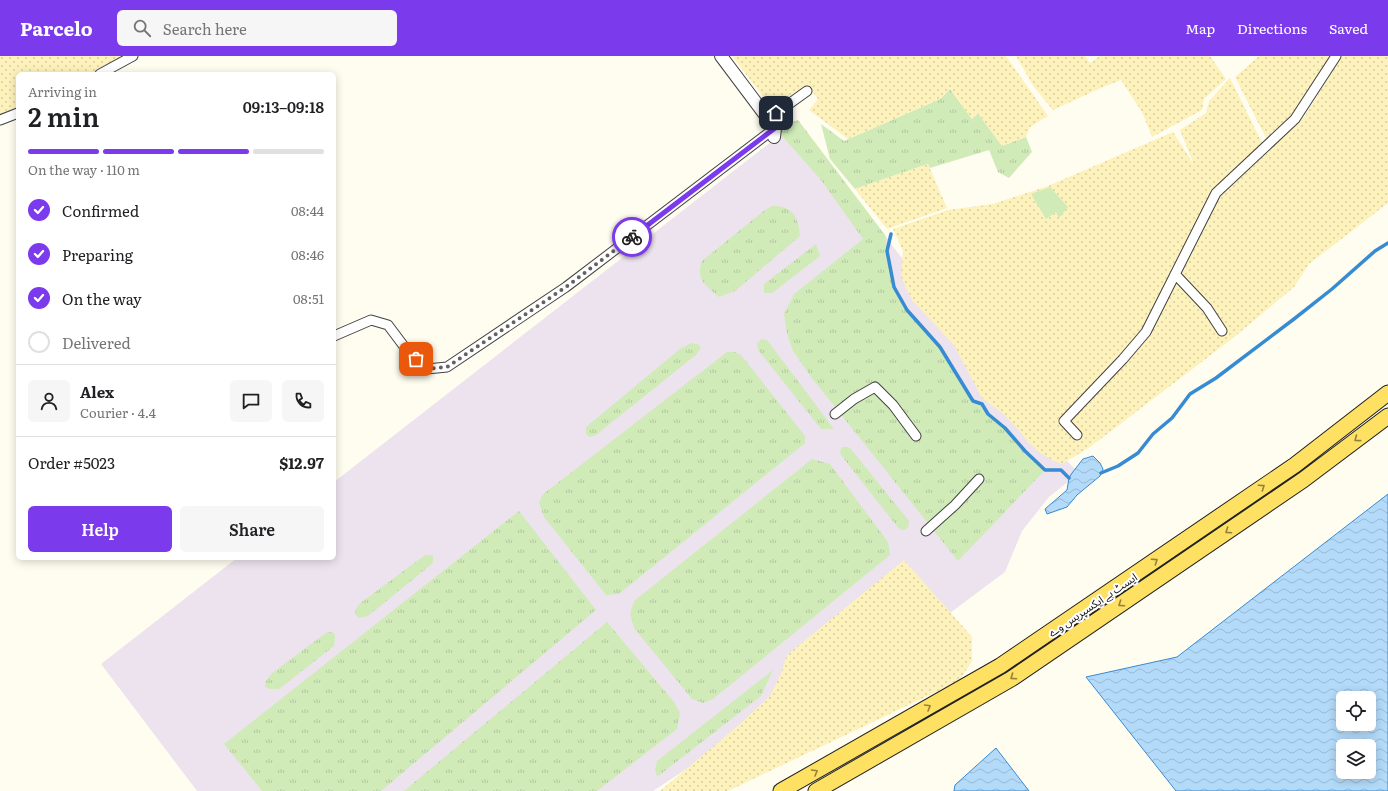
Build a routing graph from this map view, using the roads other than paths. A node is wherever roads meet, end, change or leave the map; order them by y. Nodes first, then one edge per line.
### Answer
1 (133, 56) edge
2 (721, 56) edge
3 (1336, 56) edge
4 (104, 72) edge
5 (807, 91) dead end
6 (16, 114) edge
7 (0, 120) edge
8 (773, 128) junction
9 (1175, 274) junction
10 (1222, 332) dead end
11 (336, 335) edge
12 (1388, 394) edge
13 (834, 414) dead end
14 (1388, 416) edge
15 (1077, 435) dead end
16 (916, 436) dead end
17 (979, 479) dead end
18 (926, 531) dead end
19 (781, 791) edge
20 (816, 791) edge

1 - 4 street
2 - 8 street
3 - 9 street
5 - 8 street
6 - 7 street
8 - 11 street
9 - 10 street
9 - 15 street
19 -> 12 main road, ایسٹ بے ایکسپریس وے
13 - 16 street
14 -> 20 main road, ایسٹ بے ایکسپریس وے
17 - 18 street

